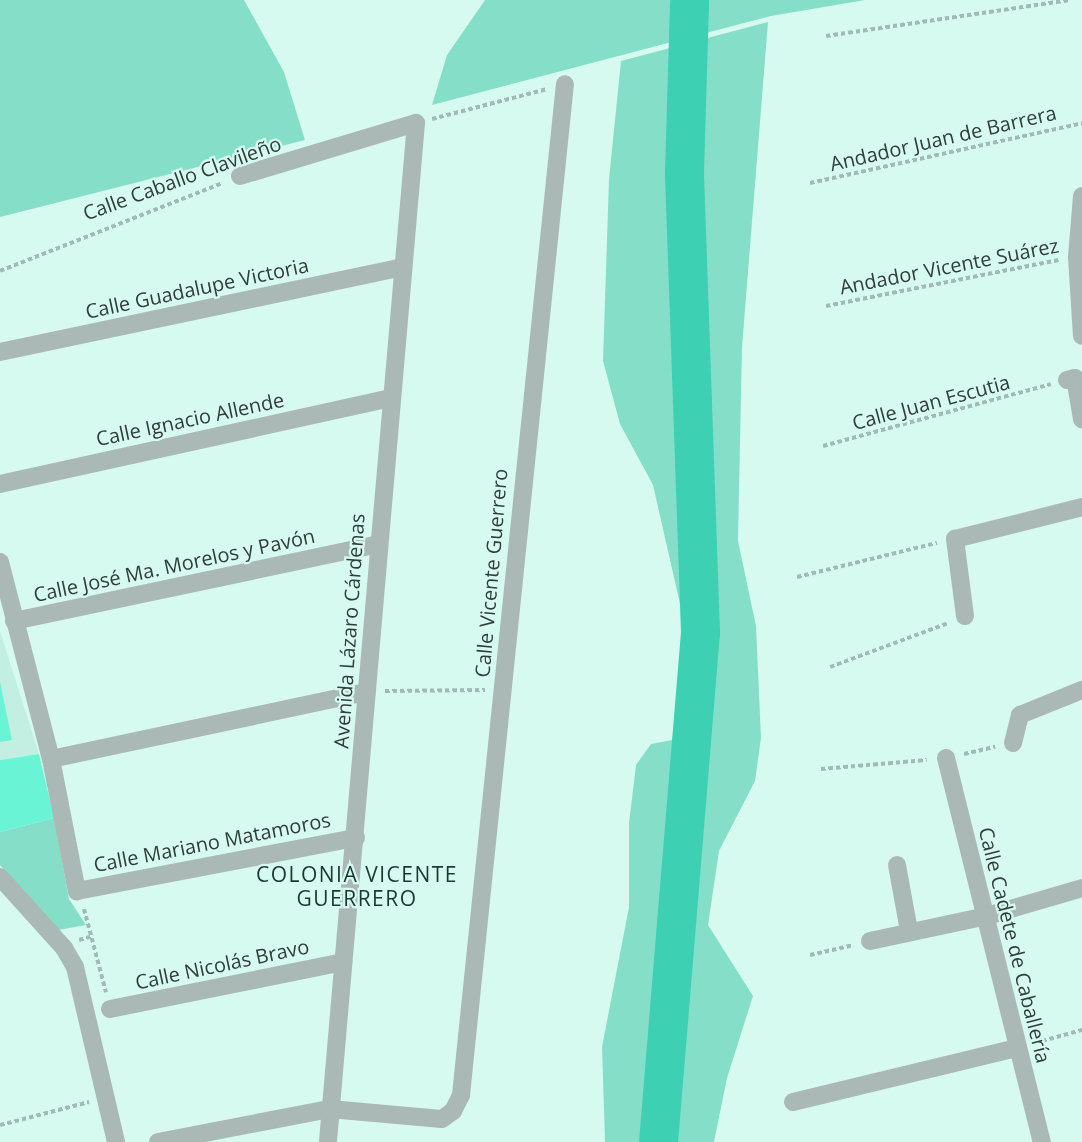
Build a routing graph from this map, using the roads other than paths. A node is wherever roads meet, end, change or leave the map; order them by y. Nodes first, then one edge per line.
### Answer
1 (565, 84) road end
2 (416, 123) joint
3 (240, 176) road end
4 (1082, 195) edge
5 (1079, 256) edge
6 (403, 267) junction
7 (1082, 336) edge
8 (0, 352) edge
9 (1067, 380) dead end
10 (390, 398) junction
11 (1082, 420) edge
12 (0, 483) edge
13 (1082, 507) edge
14 (378, 544) junction
15 (0, 562) edge
16 (965, 616) road end
17 (14, 621) junction
18 (1082, 690) edge
19 (366, 692) junction
20 (1013, 743) road end
21 (946, 758) road end
22 (51, 759) junction
23 (356, 838) junction
24 (897, 865) dead end
25 (0, 877) edge
26 (1082, 888) edge
27 (987, 916) junction
28 (909, 931) junction
29 (870, 941) road end
30 (342, 962) junction
31 (110, 1009) road end
32 (1016, 1048) junction
33 (793, 1102) dead end
34 (330, 1110) junction
35 (116, 1142) edge
36 (158, 1142) edge
37 (328, 1142) edge
38 (1042, 1142) edge

1 - 34 street, Calle Vicente Guerrero
2 - 3 street, Calle Caballo Clavileño
2 - 6 street, Avenida Lázaro Cárdenas
4 - 5 street
5 - 7 street
6 - 8 street, Calle Guadalupe Victoria
6 - 10 street, Avenida Lázaro Cárdenas
9 - 11 street
10 - 12 street, Calle Ignacio Allende
10 - 14 street, Avenida Lázaro Cárdenas
13 - 16 street
14 - 17 street, Calle José Ma. Morelos y Pavón
14 - 19 street, Avenida Lázaro Cárdenas
15 - 17 street
17 - 22 street
18 - 20 street
19 - 22 street
19 - 23 street, Avenida Lázaro Cárdenas
21 - 27 street, Calle Cadete de Caballería
22 - 23 street, Calle Mariano Matamoros
23 - 30 street, Avenida Lázaro Cárdenas
24 - 28 street
25 - 35 street
26 - 27 street
27 - 28 street
27 - 32 street, Calle Cadete de Caballería
28 - 29 street
30 - 31 street, Calle Nicolás Bravo
30 - 34 street, Avenida Lázaro Cárdenas
32 - 33 street
32 - 38 street, Calle Cadete de Caballería
34 - 36 street
34 - 37 street, Avenida Lázaro Cárdenas

